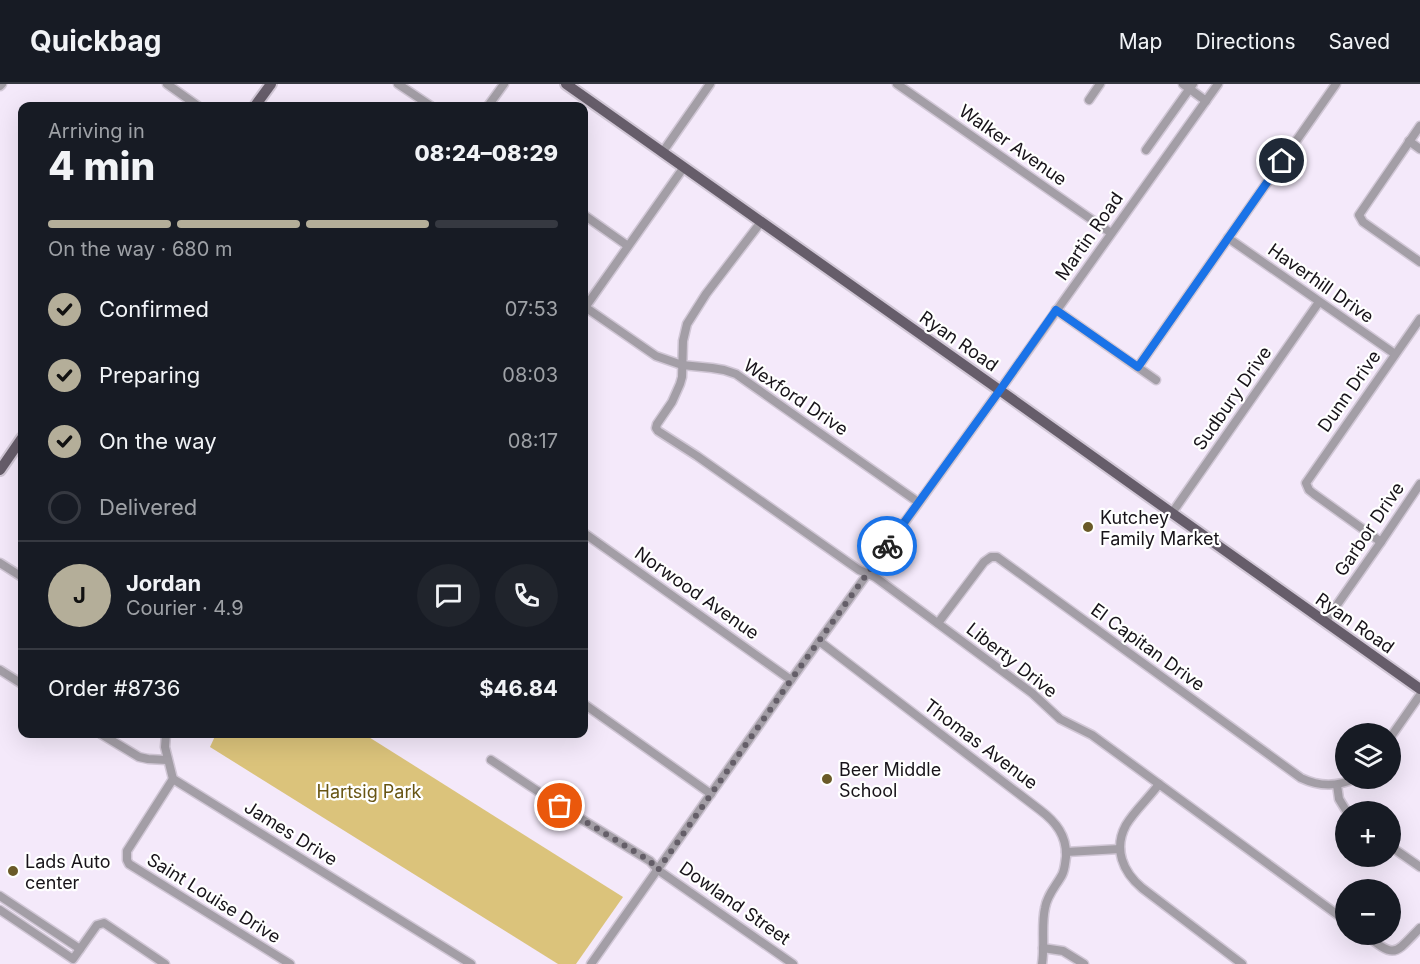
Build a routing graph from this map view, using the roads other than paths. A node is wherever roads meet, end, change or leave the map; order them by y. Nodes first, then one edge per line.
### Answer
1 (167, 84) edge
2 (271, 84) edge
3 (398, 84) edge
4 (504, 84) edge
5 (566, 84) edge
6 (710, 84) edge
7 (897, 84) edge
8 (1100, 84) edge
9 (1218, 84) edge
10 (1336, 84) edge
11 (1188, 86) edge
12 (1089, 100) dead end
13 (1206, 101) junction
14 (192, 102) edge
15 (261, 102) edge
16 (424, 102) edge
17 (491, 102) edge
18 (1420, 126) edge
19 (1409, 141) junction
20 (1420, 149) edge
21 (1146, 150) dead end
22 (662, 153) junction
23 (684, 167) junction
24 (588, 218) edge
25 (761, 222) junction
26 (1111, 233) junction
27 (1228, 238) junction
28 (628, 246) junction
29 (1420, 262) edge
30 (588, 302) edge
31 (1319, 302) junction
32 (1056, 310) junction
33 (588, 311) edge
34 (1420, 319) edge
35 (1395, 354) junction
36 (682, 365) junction
37 (1138, 367) junction
38 (1156, 380) dead end
39 (1000, 390) junction
40 (18, 444) edge
41 (0, 470) edge
42 (1420, 484) edge
43 (918, 502) junction
44 (1172, 513) junction
45 (588, 536) edge
46 (1381, 542) junction
47 (0, 563) edge
48 (867, 573) junction
49 (18, 574) edge
50 (1325, 622) junction
51 (938, 624) junction
52 (819, 641) junction
53 (0, 670) edge
54 (791, 680) junction
55 (18, 681) edge
56 (1420, 689) edge
57 (1420, 695) edge
58 (588, 707) edge
59 (1400, 723) edge
60 (108, 738) edge
61 (166, 738) edge
62 (167, 759) junction
63 (492, 760) dead end
64 (173, 779) junction
65 (1159, 784) junction
66 (1335, 785) edge
67 (711, 794) junction
68 (1120, 849) junction
69 (1066, 852) junction
70 (1401, 854) edge
71 (1420, 867) edge
72 (658, 870) junction
73 (0, 896) edge
74 (13, 904) junction
75 (3, 912) edge
76 (1335, 913) edge
77 (1420, 928) edge
78 (1379, 945) edge
79 (1043, 948) junction
80 (75, 955) junction
81 (166, 964) edge
82 (290, 964) edge
83 (471, 964) edge
84 (591, 964) edge
85 (793, 964) edge
86 (1042, 964) edge
87 (1084, 964) edge
88 (1242, 964) edge

1 - 14 street
2 - 15 main road
3 - 16 street
4 - 17 street
5 - 22 main road, Ryan Road
6 - 22 street
7 - 26 street, Walker Avenue
8 - 12 street
9 - 13 street, Martin Road
10 - 27 street
11 - 13 street
11 - 21 street
13 - 26 street, Martin Road
18 - 19 street
19 - 20 street
19 - 29 street
22 - 23 main road, Ryan Road
23 - 25 main road, Ryan Road
23 - 28 street
24 - 28 street
25 - 36 street
25 - 39 main road, Ryan Road
26 - 32 street, Martin Road
27 - 31 street, Haverhill Drive
27 - 37 street
28 - 30 street
31 - 35 street, Haverhill Drive
31 - 44 street, Sudbury Drive
32 - 37 street
32 - 39 street, Martin Road
33 - 36 street, Wexford Drive
34 - 35 street, Dunn Drive
35 - 46 street, Dunn Drive
36 - 43 street, Wexford Drive
36 - 48 street, Liberty Drive
37 - 38 street
39 - 43 street, Martin Road
39 - 44 main road, Ryan Road
40 - 41 main road
42 - 46 street, Garbor Drive
43 - 48 street, Martin Road
44 - 50 main road, Ryan Road
45 - 54 street, Norwood Avenue
46 - 50 street, Garbor Drive
47 - 49 street
48 - 51 street, Liberty Drive
48 - 52 street, Martin Road
50 - 56 main road, Ryan Road
51 - 65 street, Liberty Drive
51 - 66 street, El Capitan Drive
52 - 54 street, Martin Road
52 - 69 street, Thomas Avenue
53 - 55 street
54 - 67 street, Martin Road
57 - 59 street
58 - 67 street
60 - 62 street
61 - 62 street
62 - 64 street
63 - 72 street, Dowland Street
64 - 82 street, Saint Louise Drive
64 - 83 street, James Drive
65 - 68 street
65 - 76 street, Liberty Drive
67 - 72 street, Martin Road
68 - 69 street
68 - 88 street
69 - 79 street
70 - 71 street
72 - 84 street, Martin Road
72 - 85 street, Dowland Street
73 - 74 street
74 - 75 street
74 - 80 street
75 - 80 street
77 - 78 street
79 - 86 street
79 - 87 street
80 - 81 street

